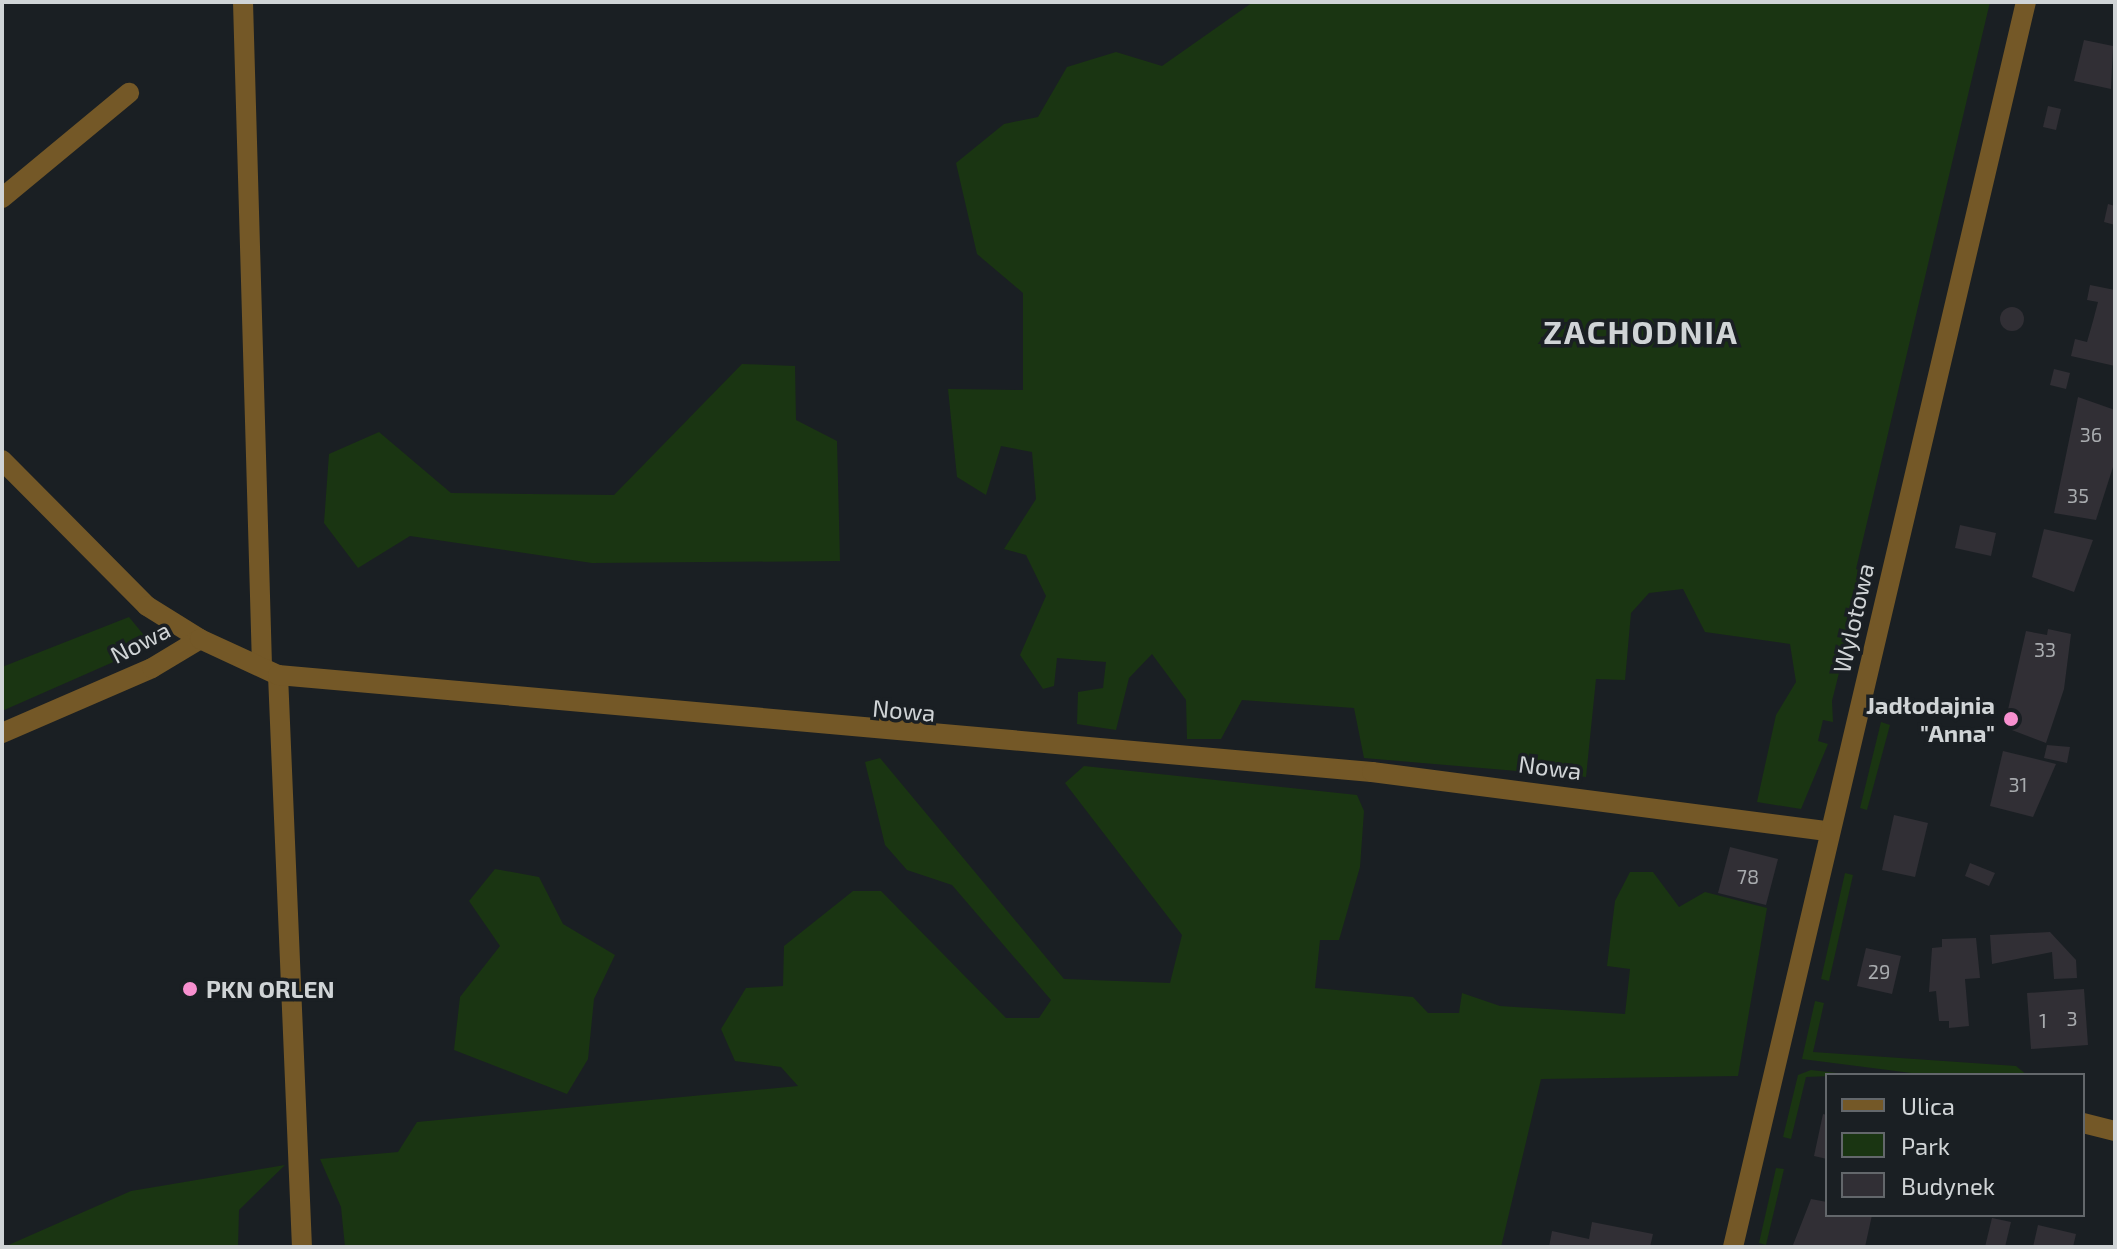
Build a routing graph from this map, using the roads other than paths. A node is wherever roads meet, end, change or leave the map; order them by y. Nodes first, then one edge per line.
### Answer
1 (243, 2) edge
2 (2026, 2) edge
3 (129, 93) dead end
4 (2, 198) edge
5 (2, 460) edge
6 (200, 639) junction
7 (270, 670) junction
8 (2, 733) edge
9 (1829, 831) junction
10 (2085, 1123) edge
11 (2115, 1131) edge
12 (302, 1247) edge
13 (1733, 1247) edge

1 - 7 street
2 - 9 street, Wylotowa
3 - 4 street
5 - 6 street
6 - 7 street, Nowa
6 - 8 street, Nowa
7 - 9 street, Nowa
7 - 12 street
9 - 13 street, Wylotowa
10 - 11 street

